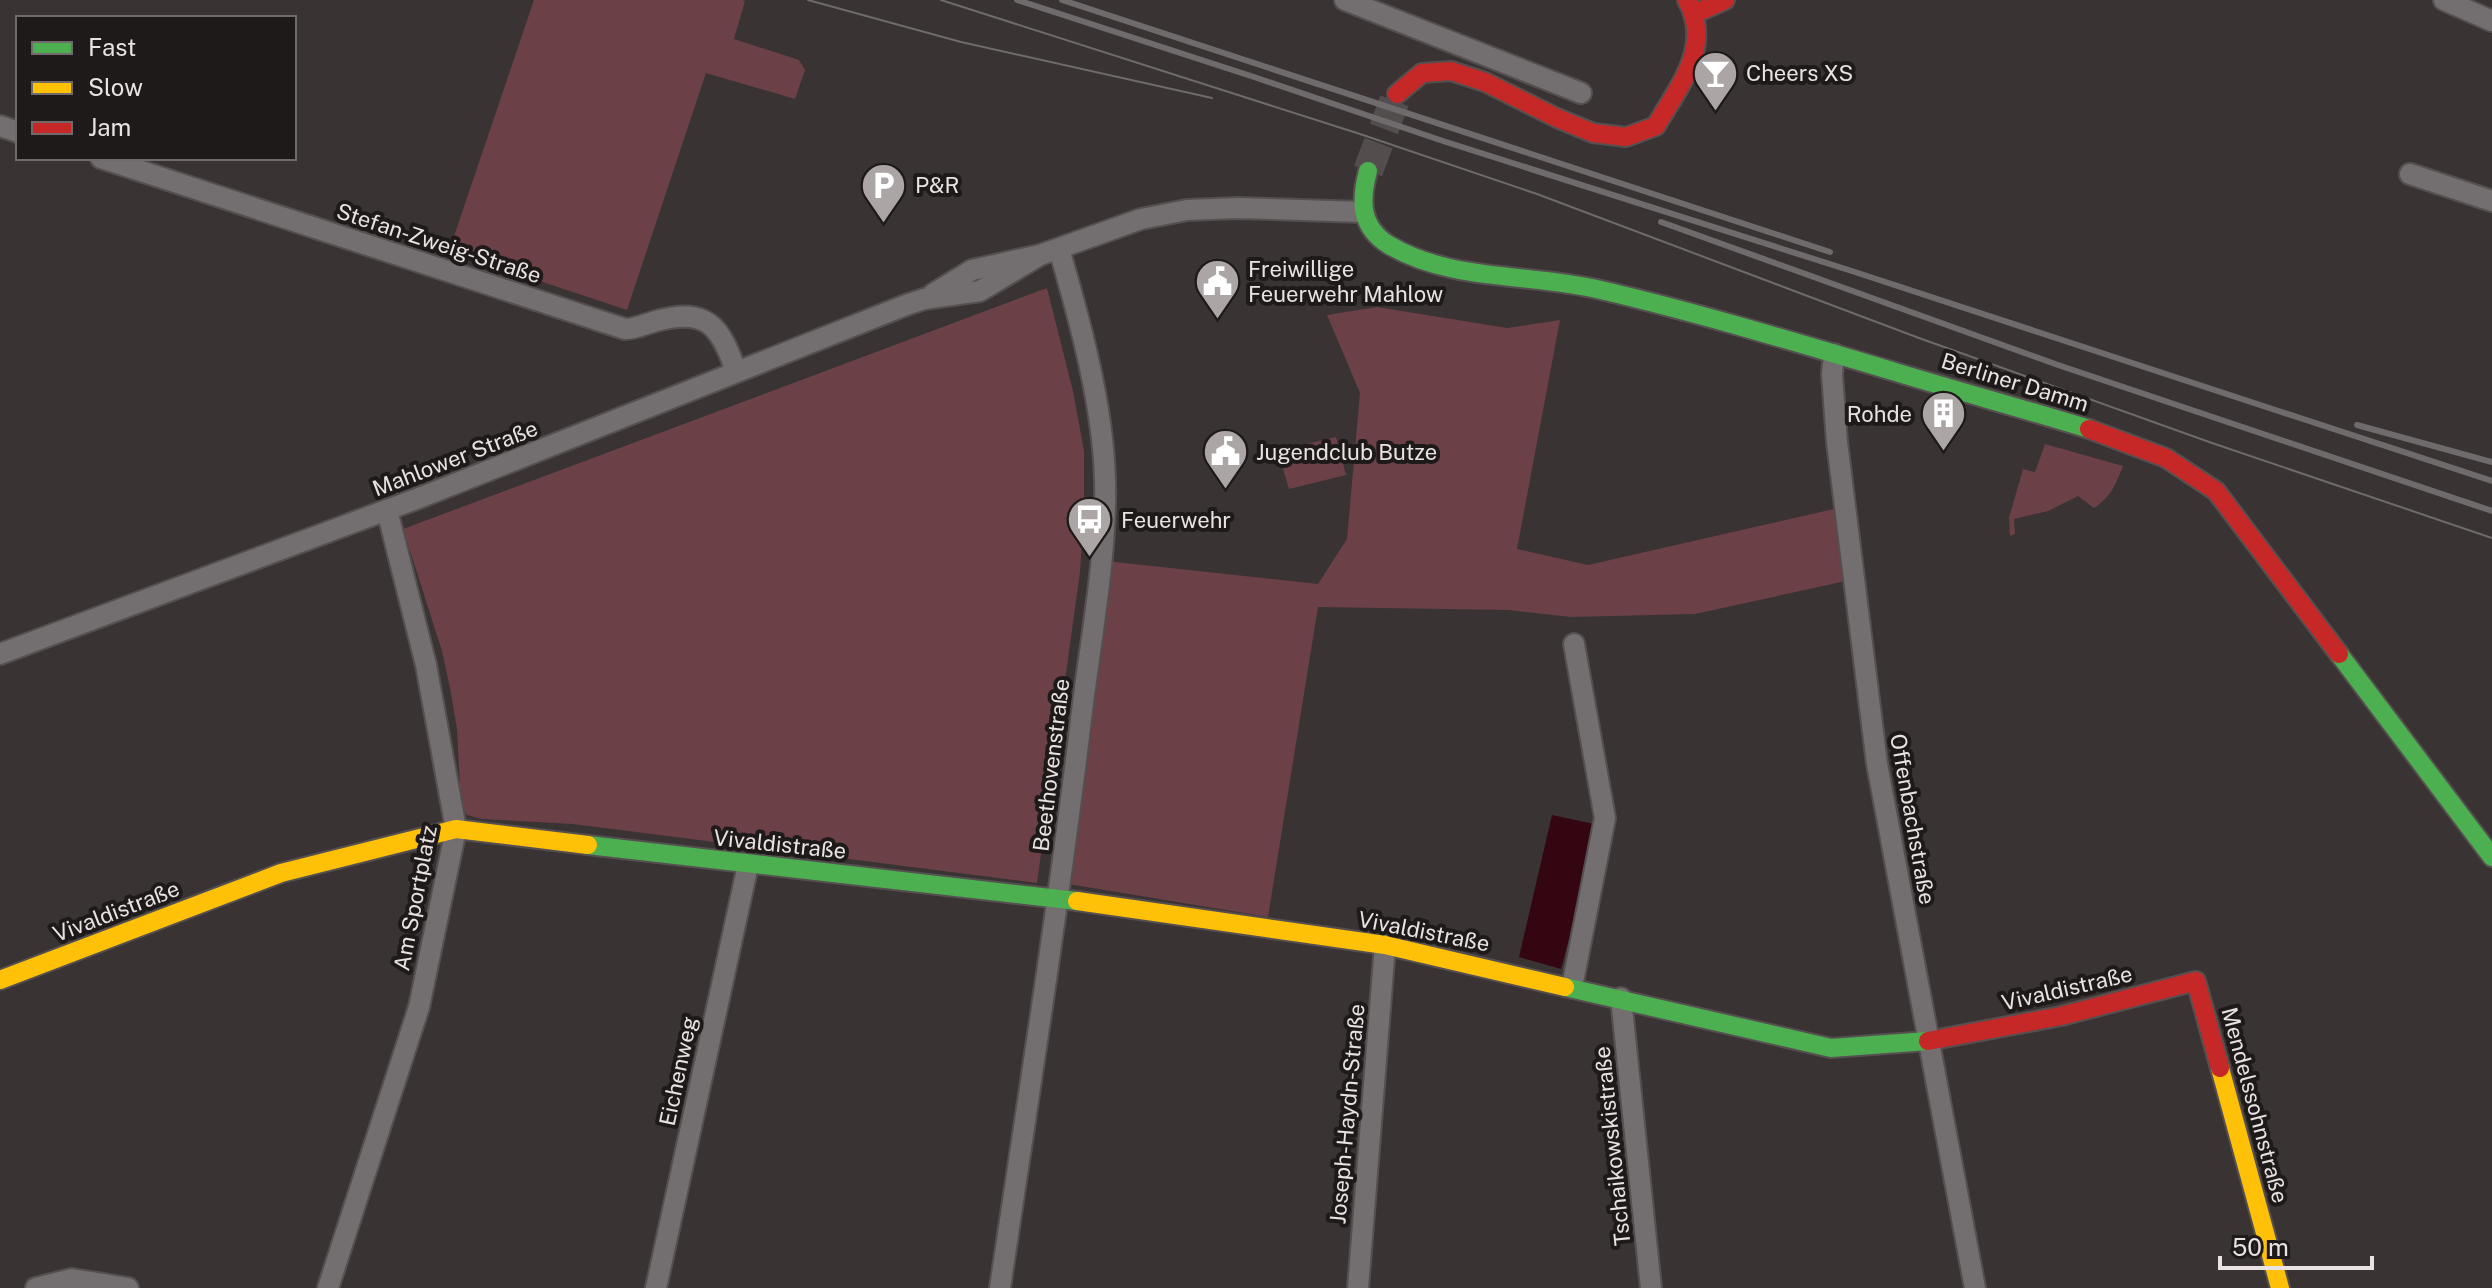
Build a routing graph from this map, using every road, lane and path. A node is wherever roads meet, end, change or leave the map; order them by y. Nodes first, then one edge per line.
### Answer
1 (1345, 0) edge
2 (1725, 0) edge
3 (2444, 0) edge
4 (1691, 6) edge
5 (2492, 21) edge
6 (1581, 93) dead end
7 (1397, 94) tunnel mouth
8 (107, 160) edge
9 (1368, 171) tunnel mouth
10 (2410, 174) dead end
11 (2492, 201) edge
12 (1362, 212) junction
13 (1049, 252) junction
14 (1834, 354) junction
15 (736, 371) junction
16 (387, 510) junction
17 (1574, 644) dead end
18 (0, 654) edge
19 (456, 829) junction
20 (2492, 857) edge
21 (748, 865) junction
22 (1058, 898) junction
23 (1385, 945) junction
24 (0, 980) edge
25 (2196, 981) joint
26 (1572, 987) junction
27 (1621, 998) junction
28 (1929, 1041) junction
29 (36, 1288) edge
30 (128, 1288) edge
31 (328, 1288) edge
32 (656, 1288) edge
33 (1000, 1288) edge
34 (1358, 1288) edge
35 (1651, 1288) edge
36 (1975, 1288) edge
37 (2280, 1288) edge

1 - 6 street
2 - 4 street
3 - 5 street
4 - 7 street
8 - 15 street, Stefan-Zweig-Straße
9 - 12 street
10 - 11 street
12 - 13 street, Mahlower Straße
12 - 14 street, Berliner Damm
13 - 15 street, Mahlower Straße
13 - 22 street, Beethovenstraße
14 - 20 street, Berliner Damm
14 - 28 street, Offenbachstraße
15 - 16 street, Mahlower Straße
16 - 18 street, Mahlower Straße
16 - 19 street, Am Sportplatz
17 - 26 street
19 - 21 street, Vivaldistraße
19 - 24 street, Vivaldistraße
19 - 31 street, Am Sportplatz
21 - 22 street, Vivaldistraße
21 - 32 street, Eichenweg
22 - 23 street, Vivaldistraße
22 - 33 street, Beethovenstraße
23 - 26 street, Vivaldistraße
23 - 34 street, Joseph-Haydn-Straße
25 - 28 street, Vivaldistraße
25 - 37 street, Mendelssohnstraße
26 - 27 street, Vivaldistraße
27 - 28 street, Vivaldistraße
27 - 35 street, Tschaikowskistraße
28 - 36 street, Offenbachstraße
29 - 30 street

